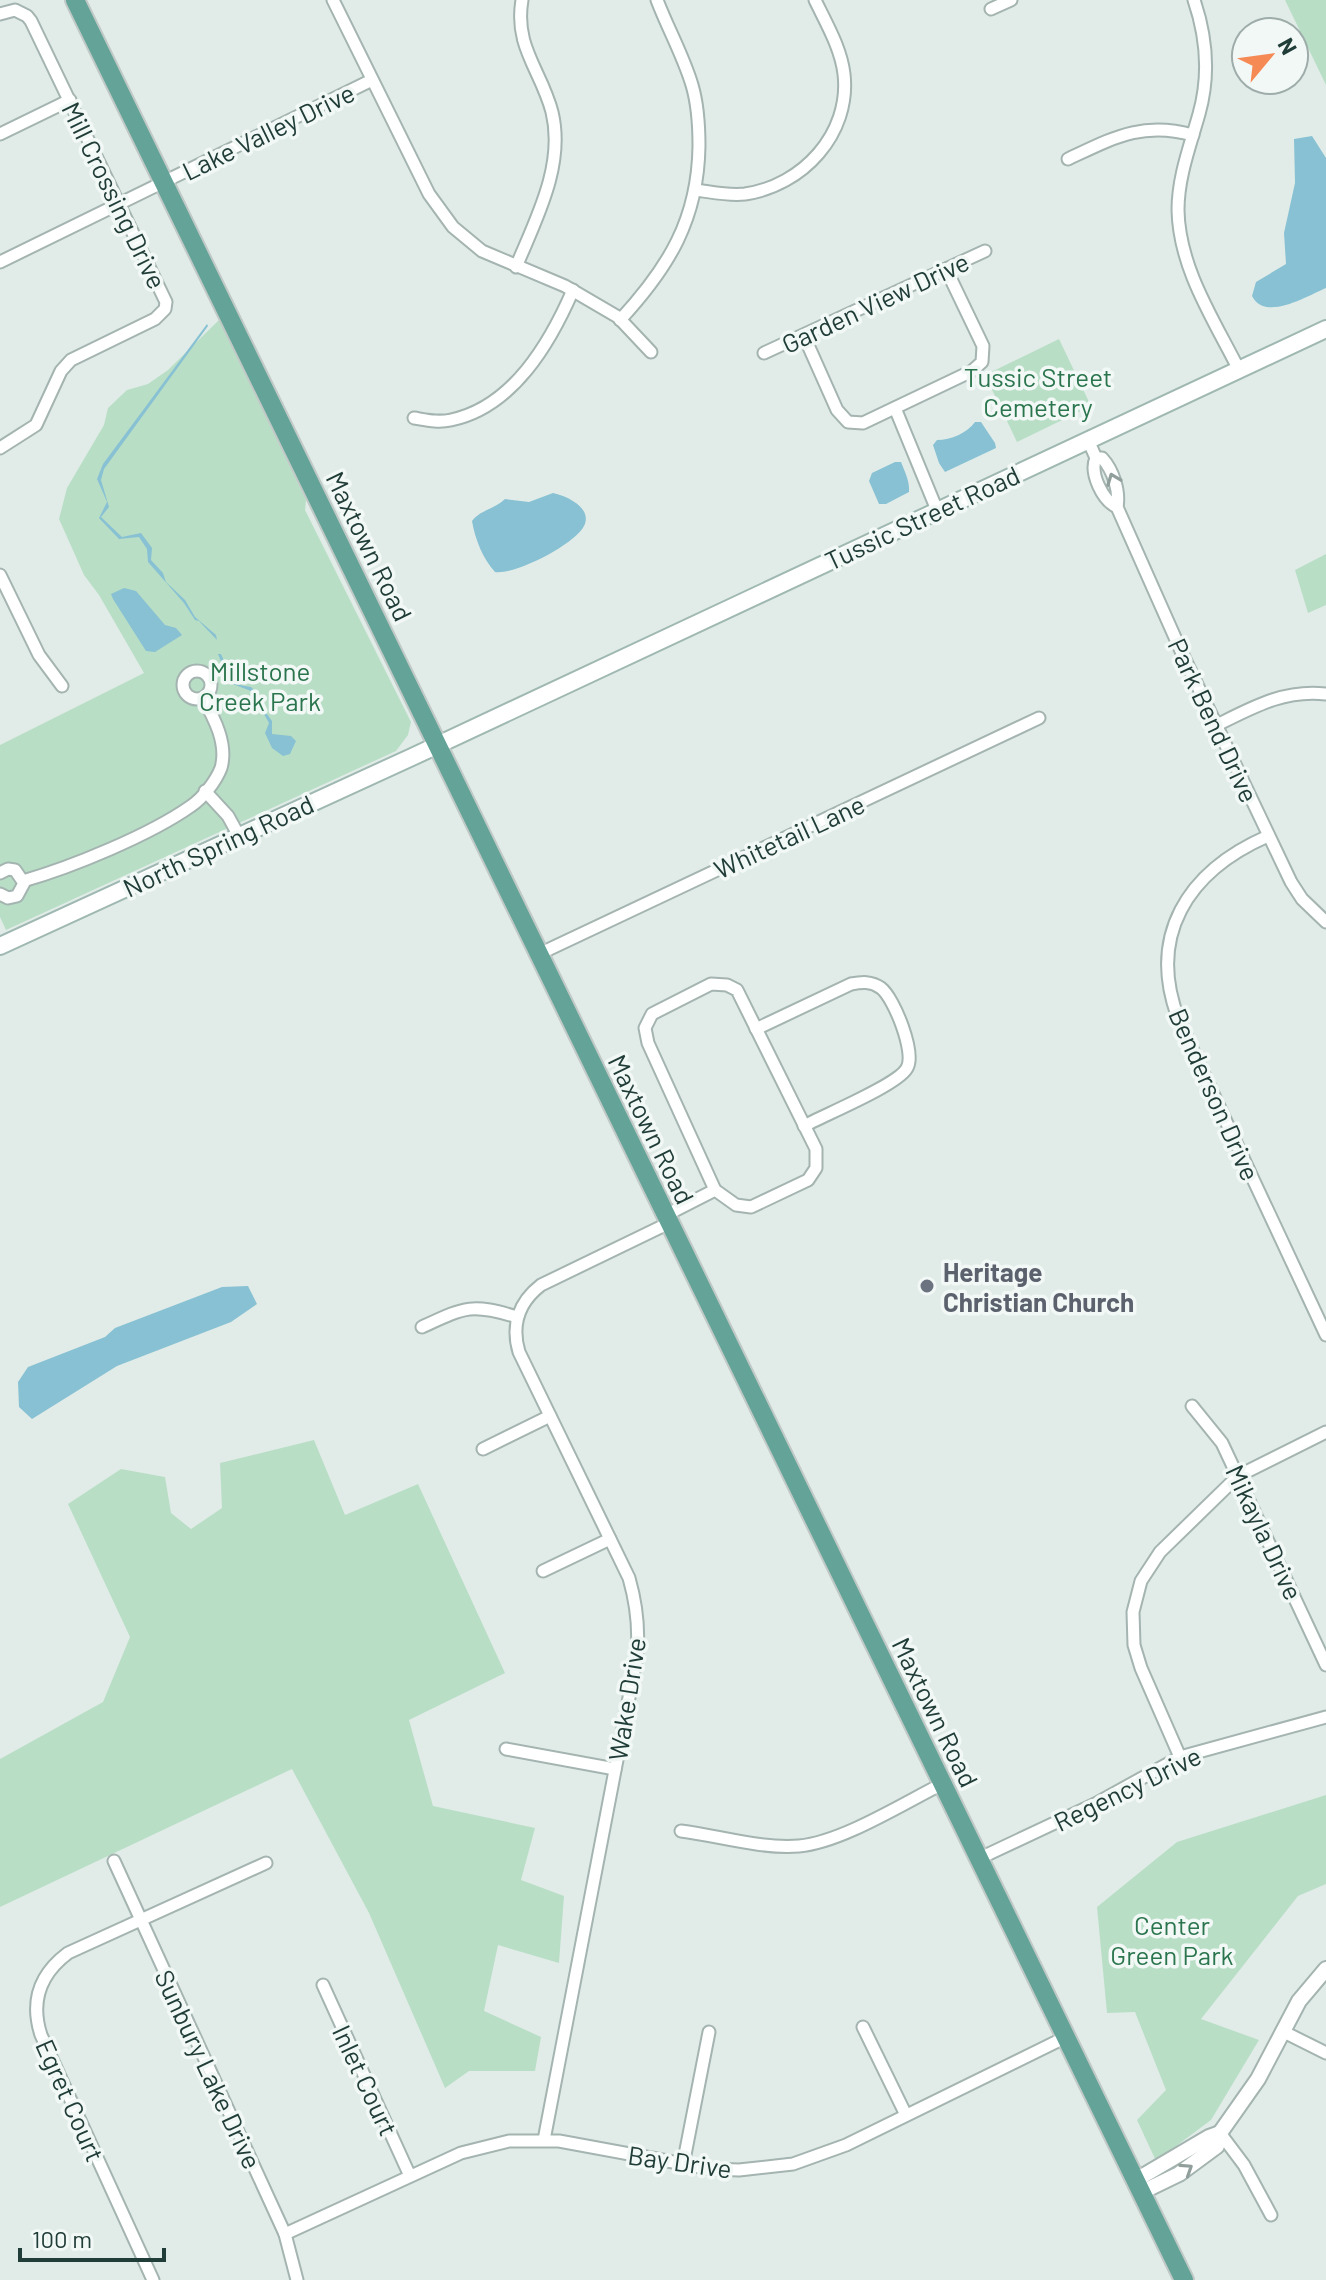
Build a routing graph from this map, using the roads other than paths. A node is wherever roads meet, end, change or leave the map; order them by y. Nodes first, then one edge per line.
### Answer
1 (75, 0) edge
2 (333, 0) edge
3 (522, 0) edge
4 (657, 0) edge
5 (815, 0) edge
6 (1011, 0) edge
7 (1194, 0) edge
8 (991, 9) dead end
9 (0, 14) edge
10 (372, 80) junction
11 (70, 100) junction
12 (0, 134) edge
13 (1193, 135) junction
14 (1068, 159) dead end
15 (164, 181) junction
16 (696, 190) junction
17 (120, 203) junction
18 (985, 251) dead end
19 (0, 262) edge
20 (516, 267) junction
21 (946, 269) junction
22 (573, 290) junction
23 (620, 320) junction
24 (1326, 329) edge
25 (804, 336) junction
26 (651, 352) dead end
27 (764, 353) dead end
28 (1239, 370) junction
29 (895, 408) junction
30 (414, 418) dead end
31 (1088, 440) junction
32 (0, 448) edge
33 (937, 510) junction
34 (0, 575) edge
35 (62, 686) dead end
36 (1326, 694) edge
37 (203, 698) dead end
38 (1039, 718) dead end
39 (1217, 725) junction
40 (436, 745) junction
41 (205, 791) junction
42 (239, 836) junction
43 (1268, 836) junction
44 (0, 873) edge
45 (23, 881) junction
46 (0, 894) edge
47 (1326, 922) edge
48 (0, 946) edge
49 (539, 954) junction
50 (756, 1029) junction
51 (804, 1126) junction
52 (715, 1190) junction
53 (667, 1219) junction
54 (517, 1317) junction
55 (422, 1327) dead end
56 (1326, 1335) edge
57 (1192, 1406) dead end
58 (550, 1416) junction
59 (1326, 1432) edge
60 (483, 1449) dead end
61 (1238, 1476) junction
62 (610, 1539) junction
63 (543, 1571) dead end
64 (1326, 1665) edge
65 (1326, 1717) edge
66 (506, 1749) dead end
67 (1180, 1757) junction
68 (615, 1769) junction
69 (942, 1784) junction
70 (681, 1831) dead end
71 (978, 1859) junction
72 (114, 1861) dead end
73 (266, 1863) dead end
74 (141, 1920) junction
75 (1326, 1969) edge
76 (323, 1985) dead end
77 (863, 2027) dead end
78 (1282, 2031) junction
79 (709, 2032) dead end
80 (1066, 2037) junction
81 (1326, 2053) edge
82 (906, 2115) junction
83 (1220, 2133) junction
84 (544, 2140) junction
85 (683, 2165) junction
86 (410, 2176) junction
87 (1139, 2186) junction
88 (1271, 2215) dead end
89 (285, 2234) junction
90 (153, 2280) edge
91 (297, 2280) edge
92 (1184, 2280) edge

1 - 15 main road, Maxtown Road
2 - 10 street
3 - 20 street
4 - 16 street
5 - 16 street
6 - 8 street
7 - 13 street
9 - 11 street, Mill Crossing Drive
10 - 15 street, Lake Valley Drive
10 - 20 street
11 - 12 street
11 - 17 street, Mill Crossing Drive
13 - 14 street
13 - 28 street
15 - 17 street, Lake Valley Drive
15 - 40 main road, Maxtown Road
16 - 23 street
17 - 19 street, Lake Valley Drive
17 - 32 street, Mill Crossing Drive
18 - 21 street, Garden View Drive
20 - 22 street
21 - 25 street, Garden View Drive
21 - 29 street
22 - 23 street
22 - 30 street
23 - 26 street
24 - 28 main road, Tussic Street Road
25 - 27 street, Garden View Drive
25 - 29 street
28 - 31 main road, Tussic Street Road
29 - 33 street
31 - 33 main road, Tussic Street Road
31 - 39 street, Park Bend Drive
33 - 40 main road, Tussic Street Road
34 - 35 street
36 - 39 street
37 - 41 street
38 - 49 street, Whitetail Lane
39 - 43 street, Park Bend Drive
40 - 42 main road, North Spring Road
40 - 49 main road, Maxtown Road
41 - 42 street
41 - 45 street
42 - 48 main road, North Spring Road
43 - 47 street, Park Bend Drive
43 - 56 street, Benderson Drive
44 - 45 street
45 - 46 street
49 - 53 main road, Maxtown Road
50 - 51 street
50 - 51 street
50 - 52 street
51 - 52 street
52 - 53 street
53 - 54 street
53 - 69 main road, Maxtown Road
54 - 55 street
54 - 58 street, Wake Drive
57 - 61 street, Mikayla Drive
58 - 60 street
58 - 62 street, Wake Drive
59 - 61 street
61 - 64 street, Mikayla Drive
61 - 67 street
62 - 63 street
62 - 68 street, Wake Drive
65 - 67 street, Regency Drive
66 - 68 street
67 - 71 street, Regency Drive
68 - 84 street, Wake Drive
69 - 70 street
69 - 71 main road, Maxtown Road
71 - 80 main road, Maxtown Road
72 - 74 street, Sunbury Lake Drive
73 - 74 street, Egret Court
74 - 89 street, Sunbury Lake Drive
74 - 90 street, Egret Court
75 - 78 street
76 - 86 street, Inlet Court
77 - 82 street
78 - 81 street
78 - 83 street
79 - 85 street
80 - 82 street, Bay Drive
80 - 87 main road, Maxtown Road
82 - 85 street, Bay Drive
83 - 87 street
83 - 88 street
84 - 85 street, Bay Drive
84 - 86 street, Bay Drive
86 - 89 street, Bay Drive
87 - 92 main road, Maxtown Road
89 - 91 street, Sunbury Lake Drive

